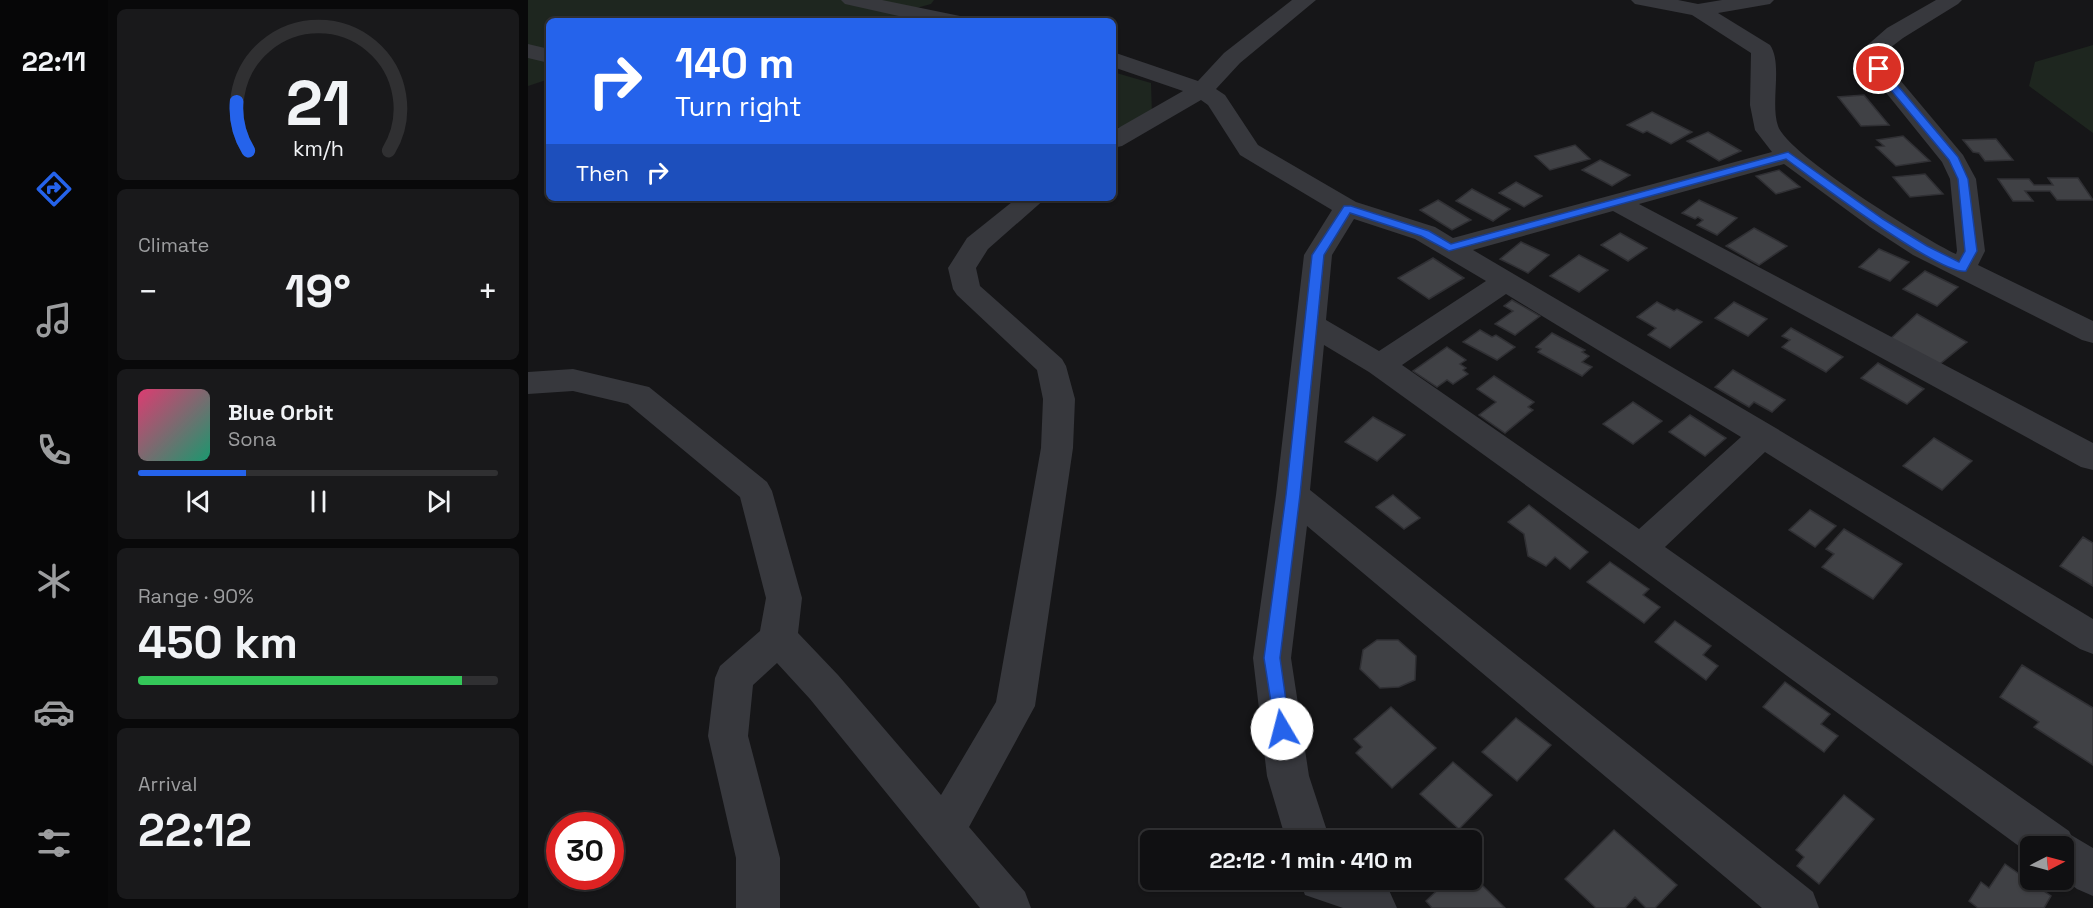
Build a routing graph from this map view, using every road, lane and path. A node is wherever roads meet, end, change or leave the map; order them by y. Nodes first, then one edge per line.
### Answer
1 (852, 0) edge
2 (1305, 0) edge
3 (1642, 0) edge
4 (1763, 0) edge
5 (1951, 0) edge
6 (1698, 10) junction
7 (938, 18) edge
8 (528, 51) edge
9 (546, 55) edge
10 (1116, 60) edge
11 (1202, 90) junction
12 (1116, 139) edge
13 (1788, 155) junction
14 (1029, 201) edge
15 (1615, 202) junction
16 (1347, 208) junction
17 (1449, 248) junction
18 (1962, 268) junction
19 (1506, 281) junction
20 (1311, 324) junction
21 (2093, 333) edge
22 (1380, 365) junction
23 (528, 383) edge
24 (1763, 435) junction
25 (2093, 458) edge
26 (1293, 495) junction
27 (1641, 549) junction
28 (778, 638) junction
29 (2093, 638) edge
30 (944, 830) junction
31 (1305, 830) edge
32 (2040, 836) edge
33 (2074, 860) edge
34 (2093, 874) edge
35 (1357, 890) edge
36 (758, 908) edge
37 (1009, 908) edge
38 (1375, 908) edge
39 (1797, 908) edge

1 - 7 street
2 - 11 street
3 - 6 street
4 - 6 street
5 - 18 street
6 - 13 street
8 - 9 street
10 - 11 street
11 - 12 street
11 - 16 street
13 - 15 street
13 - 18 street
14 - 30 street
15 - 17 street
15 - 25 street
16 - 17 street
16 - 20 street
17 - 19 street
18 - 21 street
19 - 22 street
19 - 24 street
20 - 22 street
20 - 26 street
22 - 27 street
23 - 28 street
24 - 27 street
24 - 29 street
26 - 31 street
26 - 39 street
27 - 32 street
28 - 30 street
28 - 36 street
30 - 37 street
33 - 34 street
35 - 38 street

